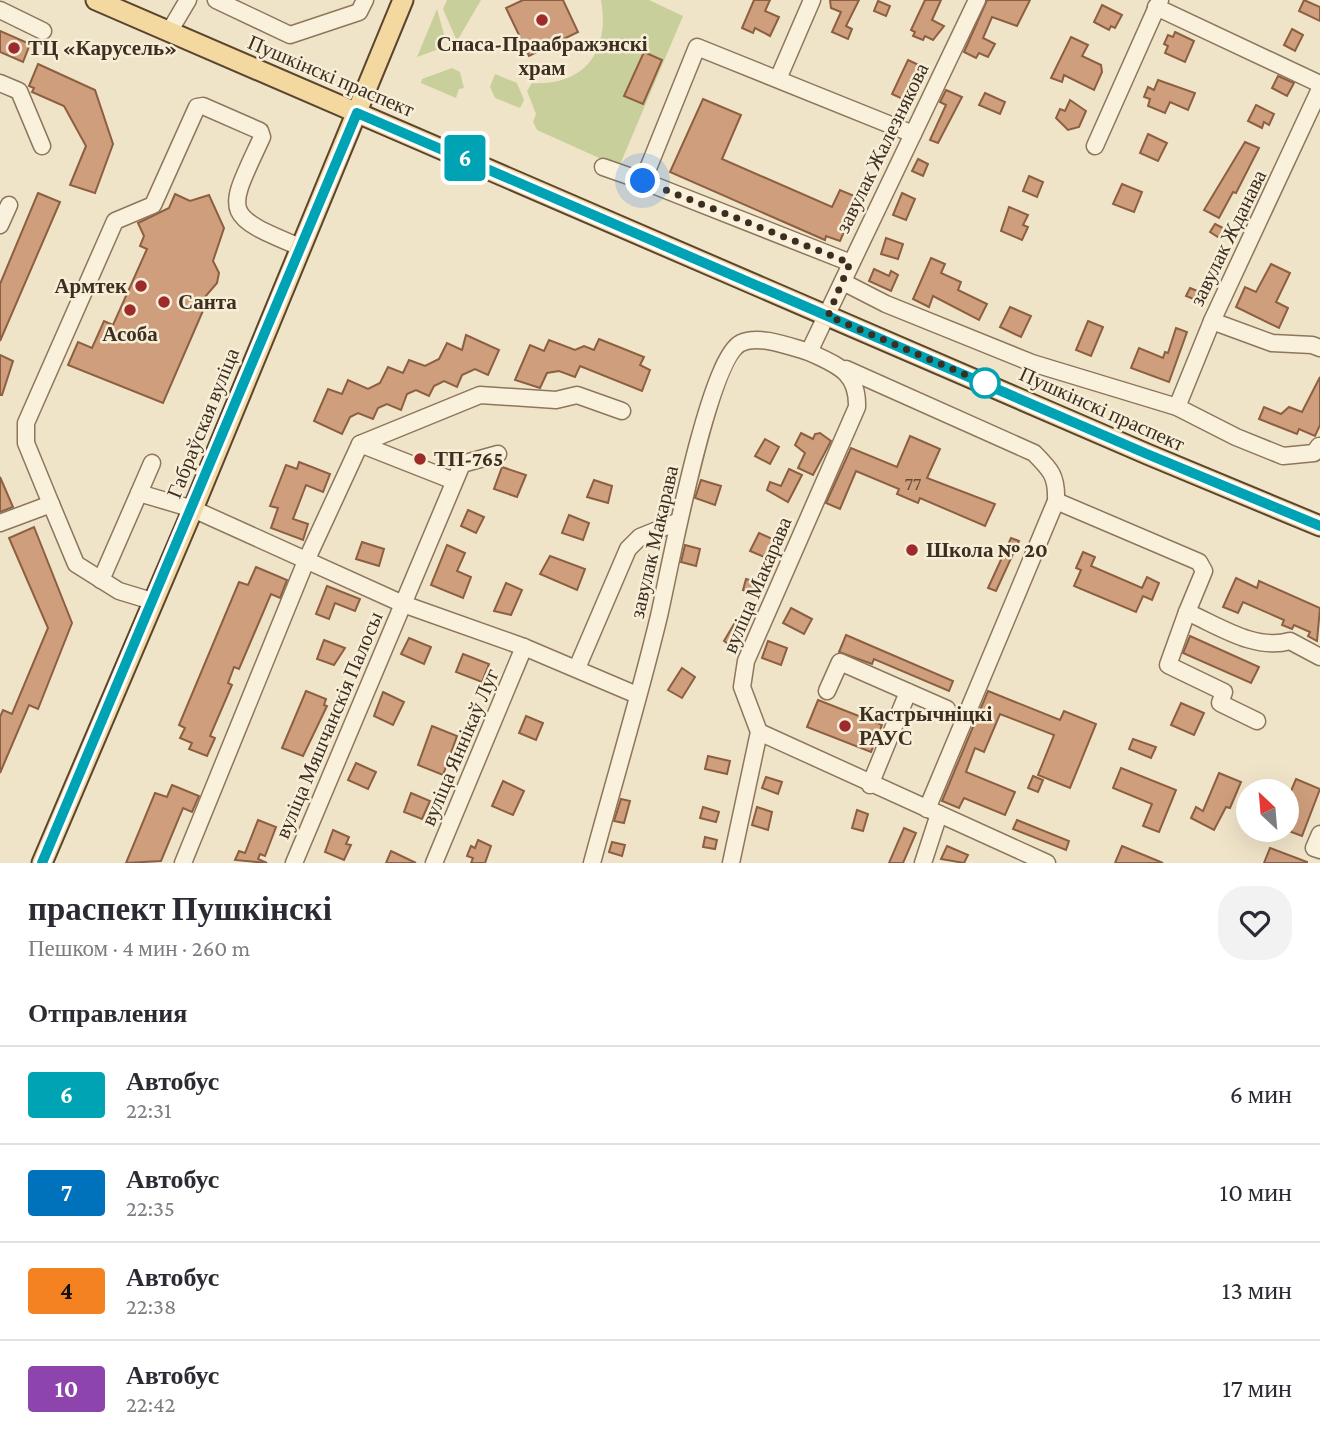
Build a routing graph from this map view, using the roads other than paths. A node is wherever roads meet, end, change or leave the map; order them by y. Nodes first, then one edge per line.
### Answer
1 (96, 0) edge
2 (216, 0) edge
3 (365, 0) edge
4 (403, 0) edge
5 (812, 0) edge
6 (977, 0) edge
7 (180, 4) edge
8 (1158, 4) edge
9 (0, 10) edge
10 (43, 31) dead end
11 (169, 32) junction
12 (778, 79) junction
13 (0, 83) edge
14 (1320, 86) edge
15 (357, 113) junction
16 (913, 134) junction
17 (42, 146) dead end
18 (1095, 146) dead end
19 (603, 167) dead end
20 (643, 181) junction
21 (9, 205) dead end
22 (0, 225) edge
23 (300, 247) junction
24 (850, 263) junction
25 (843, 282) junction
26 (828, 316) junction
27 (1212, 321) junction
28 (1320, 348) edge
29 (808, 352) junction
30 (846, 369) junction
31 (1177, 407) junction
32 (622, 411) dead end
33 (360, 444) junction
34 (1319, 446) edge
35 (498, 454) dead end
36 (152, 463) dead end
37 (454, 481) junction
38 (139, 493) junction
39 (1056, 501) junction
40 (51, 504) junction
41 (193, 509) junction
42 (677, 522) junction
43 (0, 523) edge
44 (1320, 526) edge
45 (306, 561) junction
46 (101, 580) junction
47 (152, 601) junction
48 (403, 604) junction
49 (1187, 612) junction
50 (524, 647) junction
51 (1320, 657) edge
52 (577, 668) junction
53 (827, 691) dead end
54 (908, 692) junction
55 (637, 695) junction
56 (947, 709) dead end
57 (1257, 721) dead end
58 (759, 732) junction
59 (870, 785) junction
60 (933, 812) junction
61 (1320, 834) edge
62 (1320, 850) edge
63 (42, 863) edge
64 (183, 863) edge
65 (294, 863) edge
66 (434, 863) edge
67 (592, 863) edge
68 (731, 863) edge
69 (923, 863) edge
70 (1047, 863) edge

1 - 11 main road, Пушкінскі праспект
2 - 3 street
4 - 15 main road, Габраўская вуліца
5 - 12 street
6 - 16 street, завулак Жалезнякова
7 - 11 street
8 - 14 street
8 - 18 street
9 - 10 street
11 - 15 main road, Пушкінскі праспект
12 - 16 street
12 - 20 street
13 - 17 street
14 - 27 street, завулак Жданава
15 - 23 main road, Габраўская вуліца
15 - 26 main road, Пушкінскі праспект
16 - 24 street, завулак Жалезнякова
19 - 20 street
20 - 24 street
21 - 22 street
23 - 40 street
23 - 41 main road, Габраўская вуліца
24 - 25 street, завулак Жалезнякова
25 - 26 street, завулак Жалезнякова
25 - 31 street
26 - 29 street
26 - 44 main road, Пушкінскі праспект
27 - 28 street
27 - 31 street, завулак Жданава
29 - 30 street
29 - 42 street, завулак Макарава
30 - 39 street
30 - 58 street, вуліца Макарава
31 - 34 street
32 - 33 street
33 - 37 street
33 - 45 street
35 - 37 street
36 - 38 street
37 - 48 street, вуліца Мяшчанскія Палосы
38 - 41 street
38 - 46 street
39 - 49 street
39 - 60 street
40 - 43 street
40 - 46 street
41 - 45 street
41 - 47 main road, Габраўская вуліца
42 - 52 street
42 - 55 street, завулак Макарава
45 - 48 street
45 - 64 street
46 - 47 street
47 - 63 main road, Габраўская вуліца
48 - 50 street
48 - 65 street, вуліца Мяшчанскія Палосы
49 - 51 street
49 - 57 street
50 - 52 street
50 - 66 street, вуліца Яннікаў Луг
52 - 55 street
53 - 54 street
54 - 56 street
54 - 59 street
55 - 67 street, завулак Макарава
58 - 59 street
58 - 68 street
59 - 60 street
60 - 69 street
60 - 70 street
61 - 62 street

